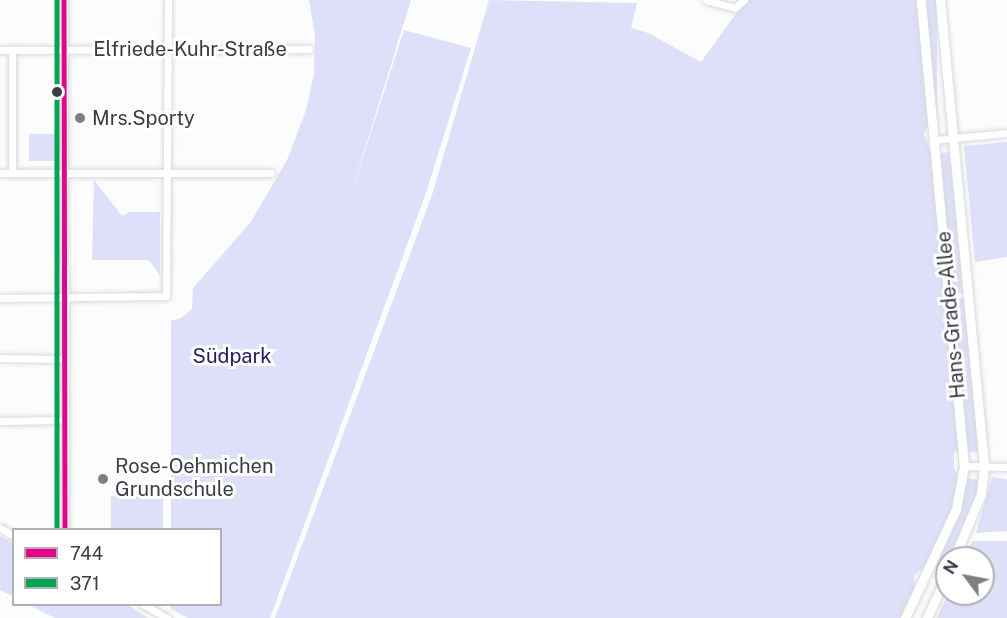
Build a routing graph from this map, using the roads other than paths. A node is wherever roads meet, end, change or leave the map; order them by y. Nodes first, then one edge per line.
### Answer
1 (64, 0) edge
2 (168, 0) edge
3 (706, 0) edge
4 (744, 0) edge
5 (921, 0) edge
6 (940, 0) edge
7 (309, 49) dead end
8 (0, 50) edge
9 (12, 50) junction
10 (64, 50) junction
11 (168, 50) junction
12 (1007, 133) edge
13 (953, 138) junction
14 (935, 140) junction
15 (0, 173) edge
16 (12, 173) junction
17 (64, 173) junction
18 (168, 173) junction
19 (271, 173) dead end
20 (65, 297) junction
21 (0, 298) edge
22 (0, 358) edge
23 (65, 359) junction
24 (65, 420) junction
25 (0, 421) edge
26 (964, 466) junction
27 (984, 466) junction
28 (1007, 467) edge
29 (65, 528) edge
30 (959, 546) edge
31 (935, 600) edge
32 (146, 606) edge
33 (167, 618) edge
34 (905, 618) edge
35 (927, 618) edge

1 - 10 street
2 - 11 street
3 - 4 street
5 - 14 street, Hans-Grade-Allee
6 - 13 street, Hans-Grade-Allee
7 - 11 street, Elfriede-Kuhr-Straße
8 - 9 street, Elfriede-Kuhr-Straße
9 - 10 street, Elfriede-Kuhr-Straße
9 - 16 street
10 - 11 street, Elfriede-Kuhr-Straße
10 - 17 street
11 - 18 street
12 - 13 street
13 - 14 street
13 - 27 street, Hans-Grade-Allee
14 - 26 street, Hans-Grade-Allee
15 - 16 street
16 - 17 street
17 - 18 street
17 - 20 street
18 - 19 street
18 - 20 street
20 - 21 street
20 - 23 street
22 - 23 street
23 - 24 street
24 - 25 street
24 - 29 street
26 - 27 street
26 - 34 street, Hans-Grade-Allee
27 - 28 street
27 - 30 street, Hans-Grade-Allee
31 - 35 street
32 - 33 street

